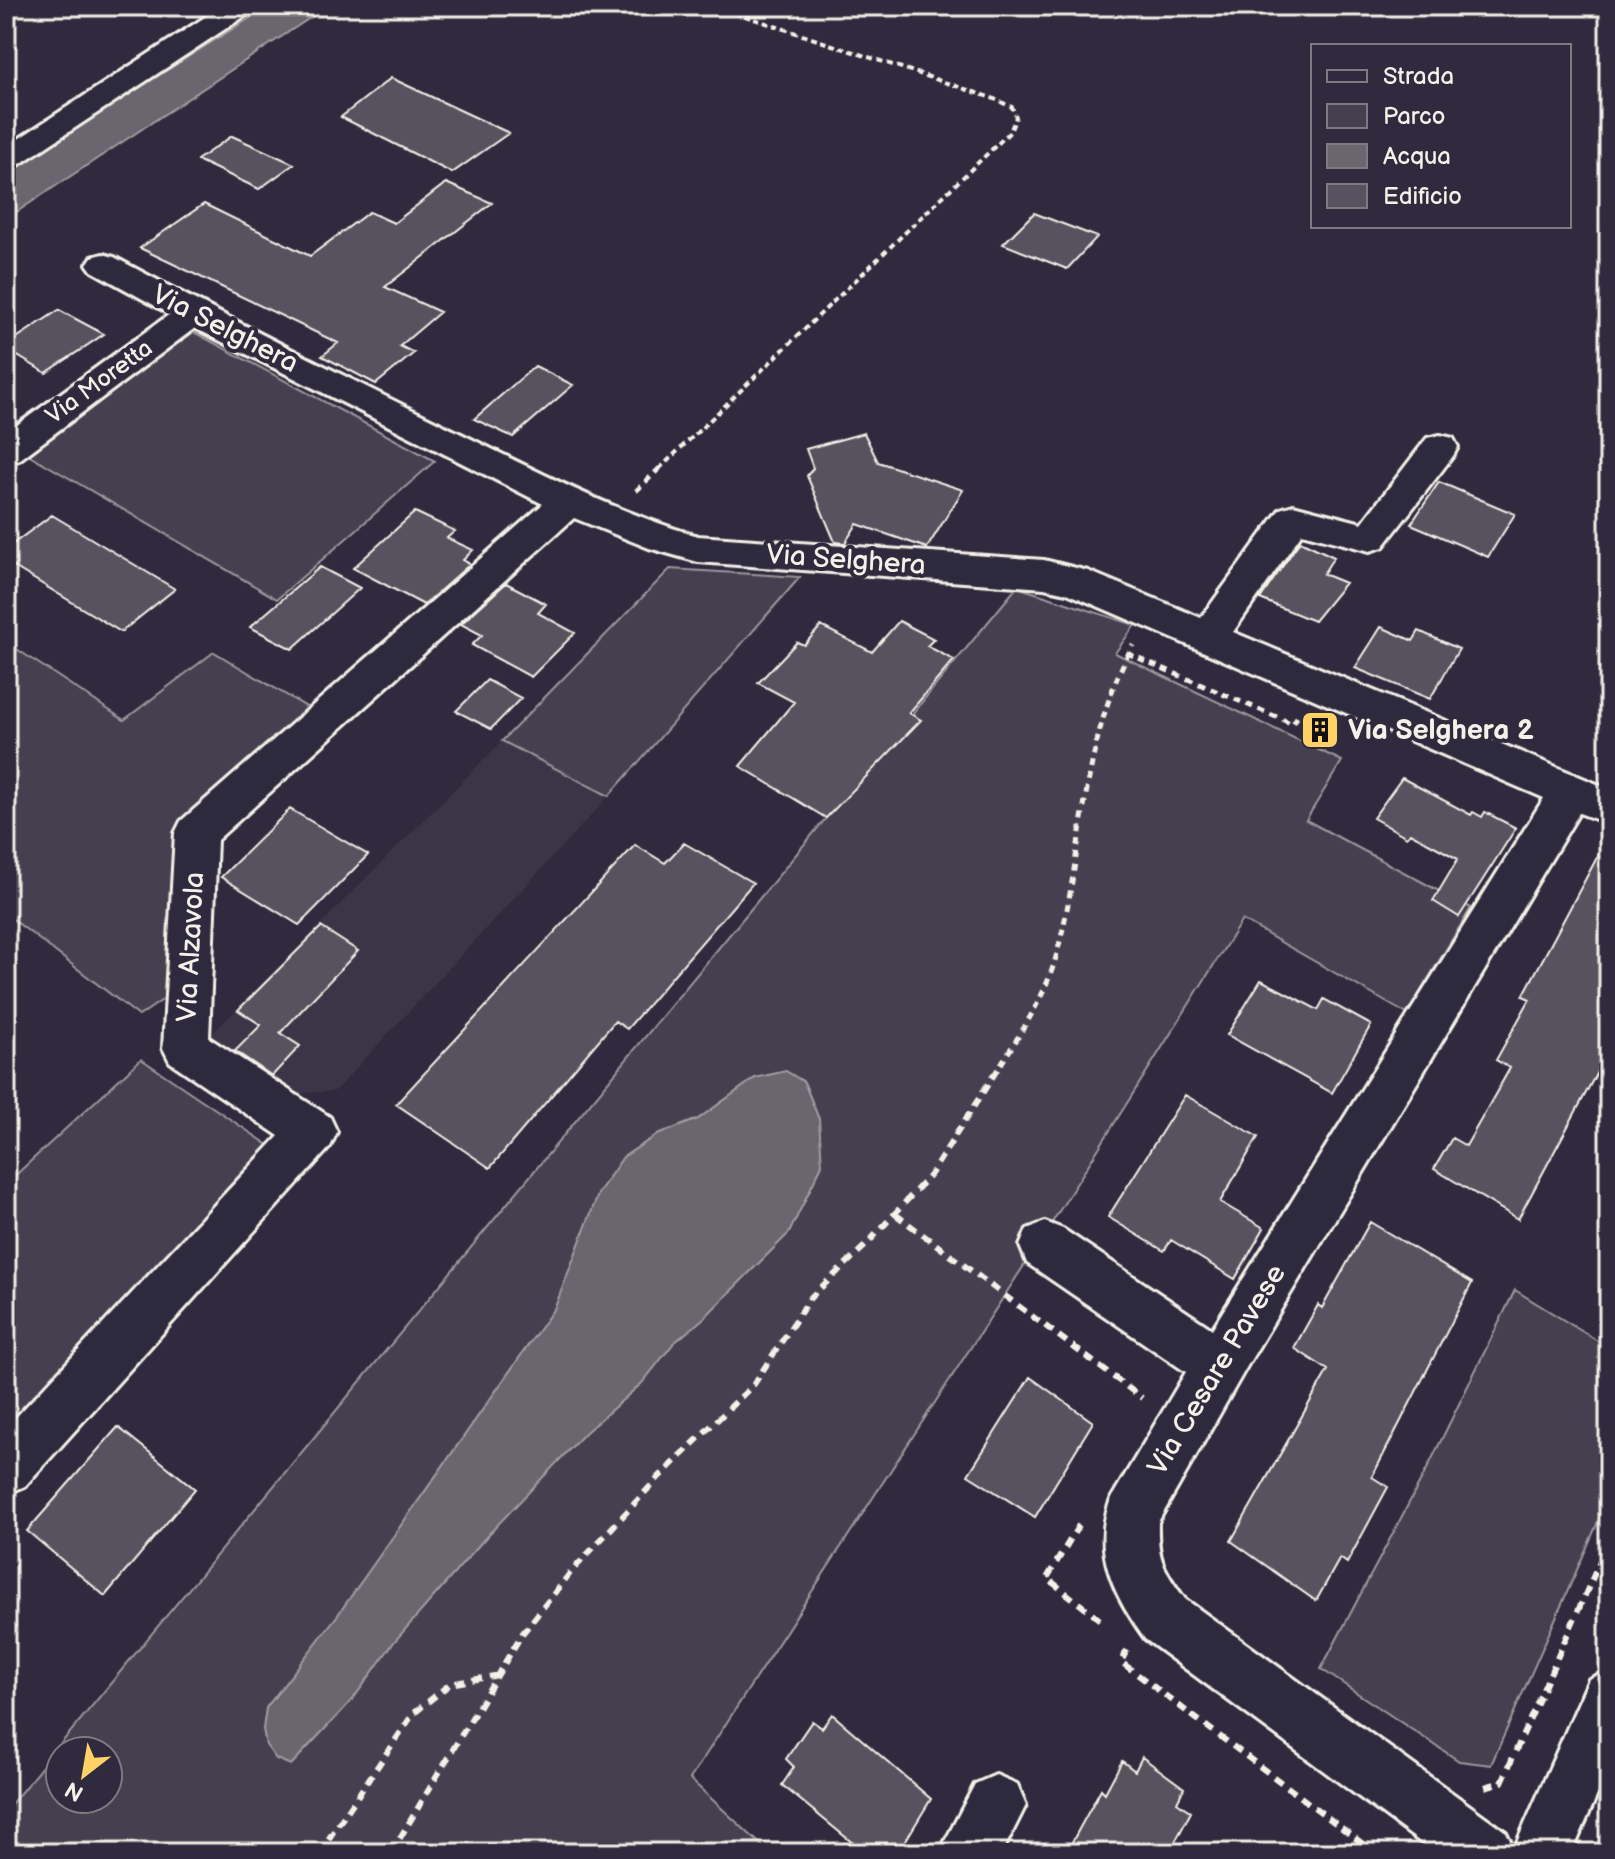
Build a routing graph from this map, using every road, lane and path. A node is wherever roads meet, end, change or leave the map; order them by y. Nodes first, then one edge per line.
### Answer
1 (241, 6) edge
2 (715, 6) edge
3 (6, 160) edge
4 (103, 264) dead end
5 (192, 314) junction
6 (1440, 447) dead end
7 (6, 451) edge
8 (588, 510) junction
9 (1154, 614) junction
10 (1208, 637) junction
11 (1597, 795) edge
12 (1045, 1246) dead end
13 (1219, 1364) junction
14 (6, 1467) edge
15 (1609, 1541) edge
16 (499, 1675) junction
17 (1609, 1699) edge
18 (1479, 1787) dead end
19 (1609, 1842) edge
20 (319, 1853) edge
21 (391, 1853) edge
22 (1485, 1853) edge
23 (1542, 1853) edge
24 (1604, 1853) edge

1 - 3 street
2 - 8 path
4 - 5 street, Via Selghera
5 - 7 street, Via Moretta
5 - 8 street, Via Selghera
6 - 10 street
8 - 9 street, Via Selghera
8 - 14 street, Via Alzavola
9 - 10 street, Via Selghera
9 - 16 path
10 - 11 street, Via Selghera
11 - 13 street, Via Cesare Pavese
12 - 13 street
13 - 22 street, Via Cesare Pavese
15 - 18 path
16 - 20 path
16 - 21 path
17 - 23 street
19 - 24 path

